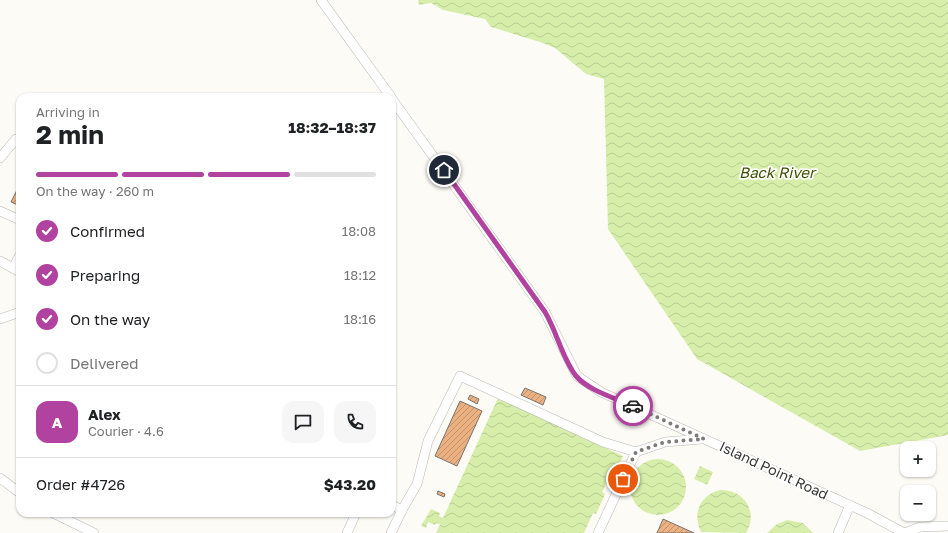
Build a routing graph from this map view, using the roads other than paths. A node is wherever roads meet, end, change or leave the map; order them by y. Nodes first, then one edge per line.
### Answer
1 (321, 0) edge
2 (387, 93) edge
3 (396, 105) edge
4 (16, 139) edge
5 (0, 158) edge
6 (0, 211) edge
7 (16, 218) edge
8 (0, 262) edge
9 (16, 270) edge
10 (16, 313) edge
11 (0, 319) edge
12 (704, 439) junction
13 (636, 452) junction
14 (0, 478) edge
15 (16, 490) edge
16 (850, 505) junction
17 (396, 507) edge
18 (402, 510) junction
19 (62, 517) edge
20 (354, 517) edge
21 (948, 526) edge
22 (94, 533) edge
23 (347, 533) edge
24 (392, 533) edge
25 (598, 533) edge
26 (838, 533) edge
27 (904, 533) edge

1 - 2 street, Island Point Road
3 - 12 street, Island Point Road
4 - 5 street
6 - 7 street
8 - 9 street
10 - 11 street
12 - 13 street
12 - 16 street, Island Point Road
13 - 18 street
13 - 25 street
14 - 15 street
16 - 26 street
16 - 27 street, Island Point Road
17 - 18 street
18 - 24 street
19 - 22 street
20 - 23 street
21 - 27 street

